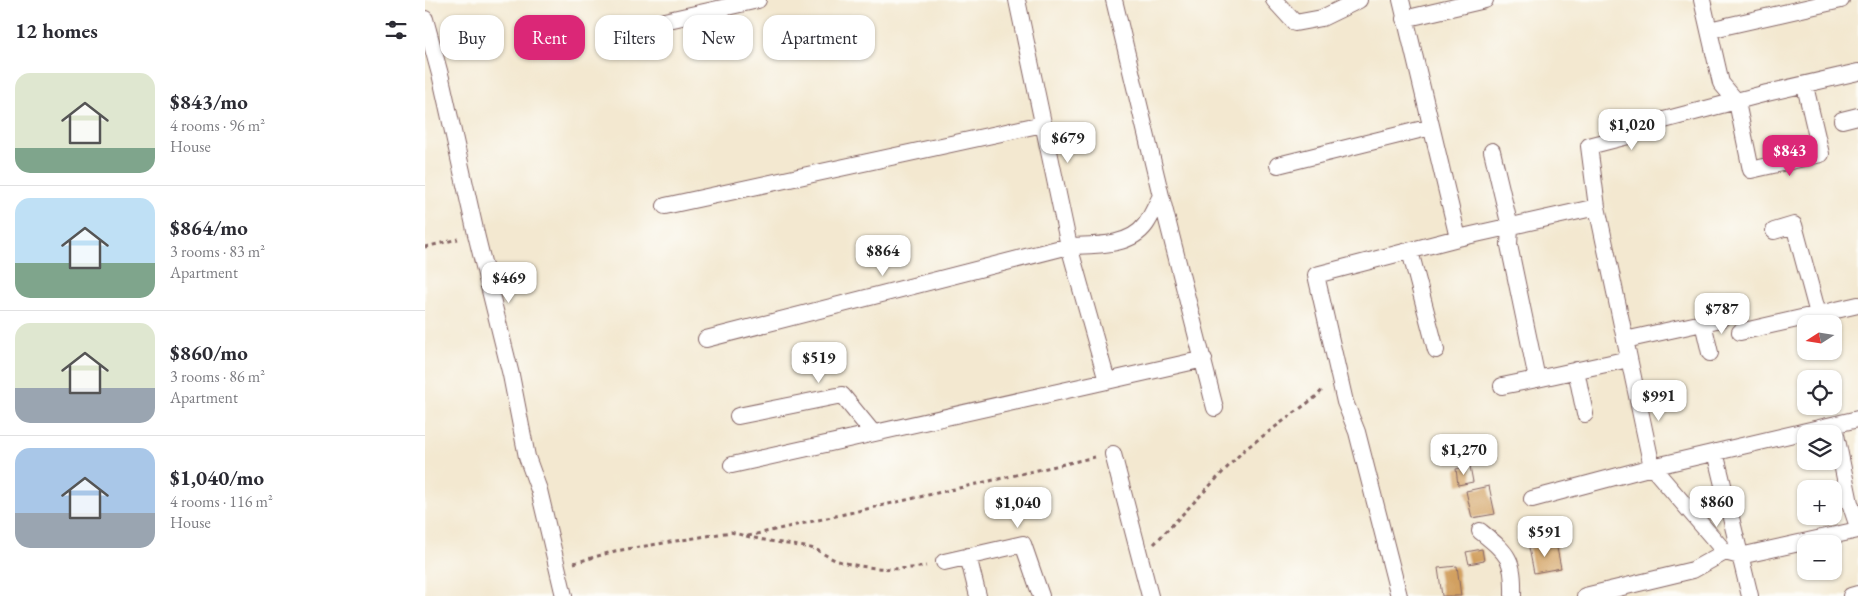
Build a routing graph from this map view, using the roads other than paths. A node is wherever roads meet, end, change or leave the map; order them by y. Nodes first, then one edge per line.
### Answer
1 (758, 0) edge
2 (1017, 0) edge
3 (1115, 0) edge
4 (1274, 0) edge
5 (1359, 0) edge
6 (1401, 0) edge
7 (1485, 0) edge
8 (1702, 0) edge
9 (1841, 0) edge
10 (1823, 2) edge
11 (425, 19) edge
12 (673, 19) edge
13 (1404, 19) junction
14 (1709, 30) junction
15 (1858, 72) edge
16 (1805, 86) junction
17 (1737, 102) junction
18 (1043, 124) junction
19 (1431, 127) junction
20 (1493, 151) dead end
21 (1277, 165) dead end
22 (1161, 196) junction
23 (665, 206) dead end
24 (1597, 207) junction
25 (1510, 227) junction
26 (1774, 231) dead end
27 (1458, 238) junction
28 (1069, 246) junction
29 (1410, 251) junction
30 (1858, 304) edge
31 (1818, 314) junction
32 (1721, 319) dead end
33 (1703, 323) junction
34 (1741, 332) dead end
35 (706, 339) dead end
36 (1625, 340) junction
37 (1436, 350) dead end
38 (1710, 353) dead end
39 (1204, 359) junction
40 (1629, 359) junction
41 (1575, 370) junction
42 (1537, 379) junction
43 (1107, 381) junction
44 (1502, 386) dead end
45 (1215, 408) dead end
46 (1585, 414) dead end
47 (738, 416) dead end
48 (1858, 419) edge
49 (1834, 425) edge
50 (873, 433) junction
51 (1797, 433) edge
52 (1715, 452) junction
53 (1113, 454) road end
54 (1842, 462) edge
55 (732, 465) dead end
56 (1653, 467) junction
57 (1533, 499) dead end
58 (1858, 528) edge
59 (1480, 531) dead end
60 (1733, 554) junction
61 (968, 556) junction
62 (944, 562) road end
63 (1619, 592) edge
64 (1858, 594) edge
65 (564, 596) edge
66 (978, 596) edge
67 (1041, 596) edge
68 (1150, 596) edge
69 (1399, 596) edge
70 (1513, 596) edge
71 (1585, 596) edge
72 (1749, 596) edge
73 (1851, 596) edge

1 - 12 street
2 - 18 street
3 - 22 street
4 - 5 street
6 - 13 street
7 - 13 street
8 - 14 street
9 - 10 street
10 - 14 street
11 - 65 street
13 - 19 street
14 - 17 street
15 - 16 street
16 - 17 street
16 - 17 street
17 - 24 street
18 - 23 street
18 - 28 street
19 - 21 street
19 - 27 street
20 - 25 street
22 - 28 street
22 - 39 street
24 - 25 street
24 - 36 street
25 - 27 street
25 - 42 street
26 - 31 street
27 - 29 street
28 - 35 street
28 - 43 street
29 - 37 street
29 - 69 street
30 - 31 street
31 - 34 street
32 - 33 street
33 - 36 street
33 - 38 street
36 - 40 street
39 - 43 street
39 - 45 street
40 - 41 street
40 - 56 street
41 - 42 street
41 - 46 street
42 - 44 street
43 - 50 street
47 - 50 street
48 - 49 street
50 - 55 street
51 - 52 street
52 - 56 street
52 - 60 street
53 - 68 street
54 - 58 street
56 - 57 street
56 - 60 street
58 - 60 street
59 - 70 street
60 - 63 street
60 - 72 street
61 - 62 street
61 - 66 street
61 - 67 street
63 - 71 street
64 - 73 street

